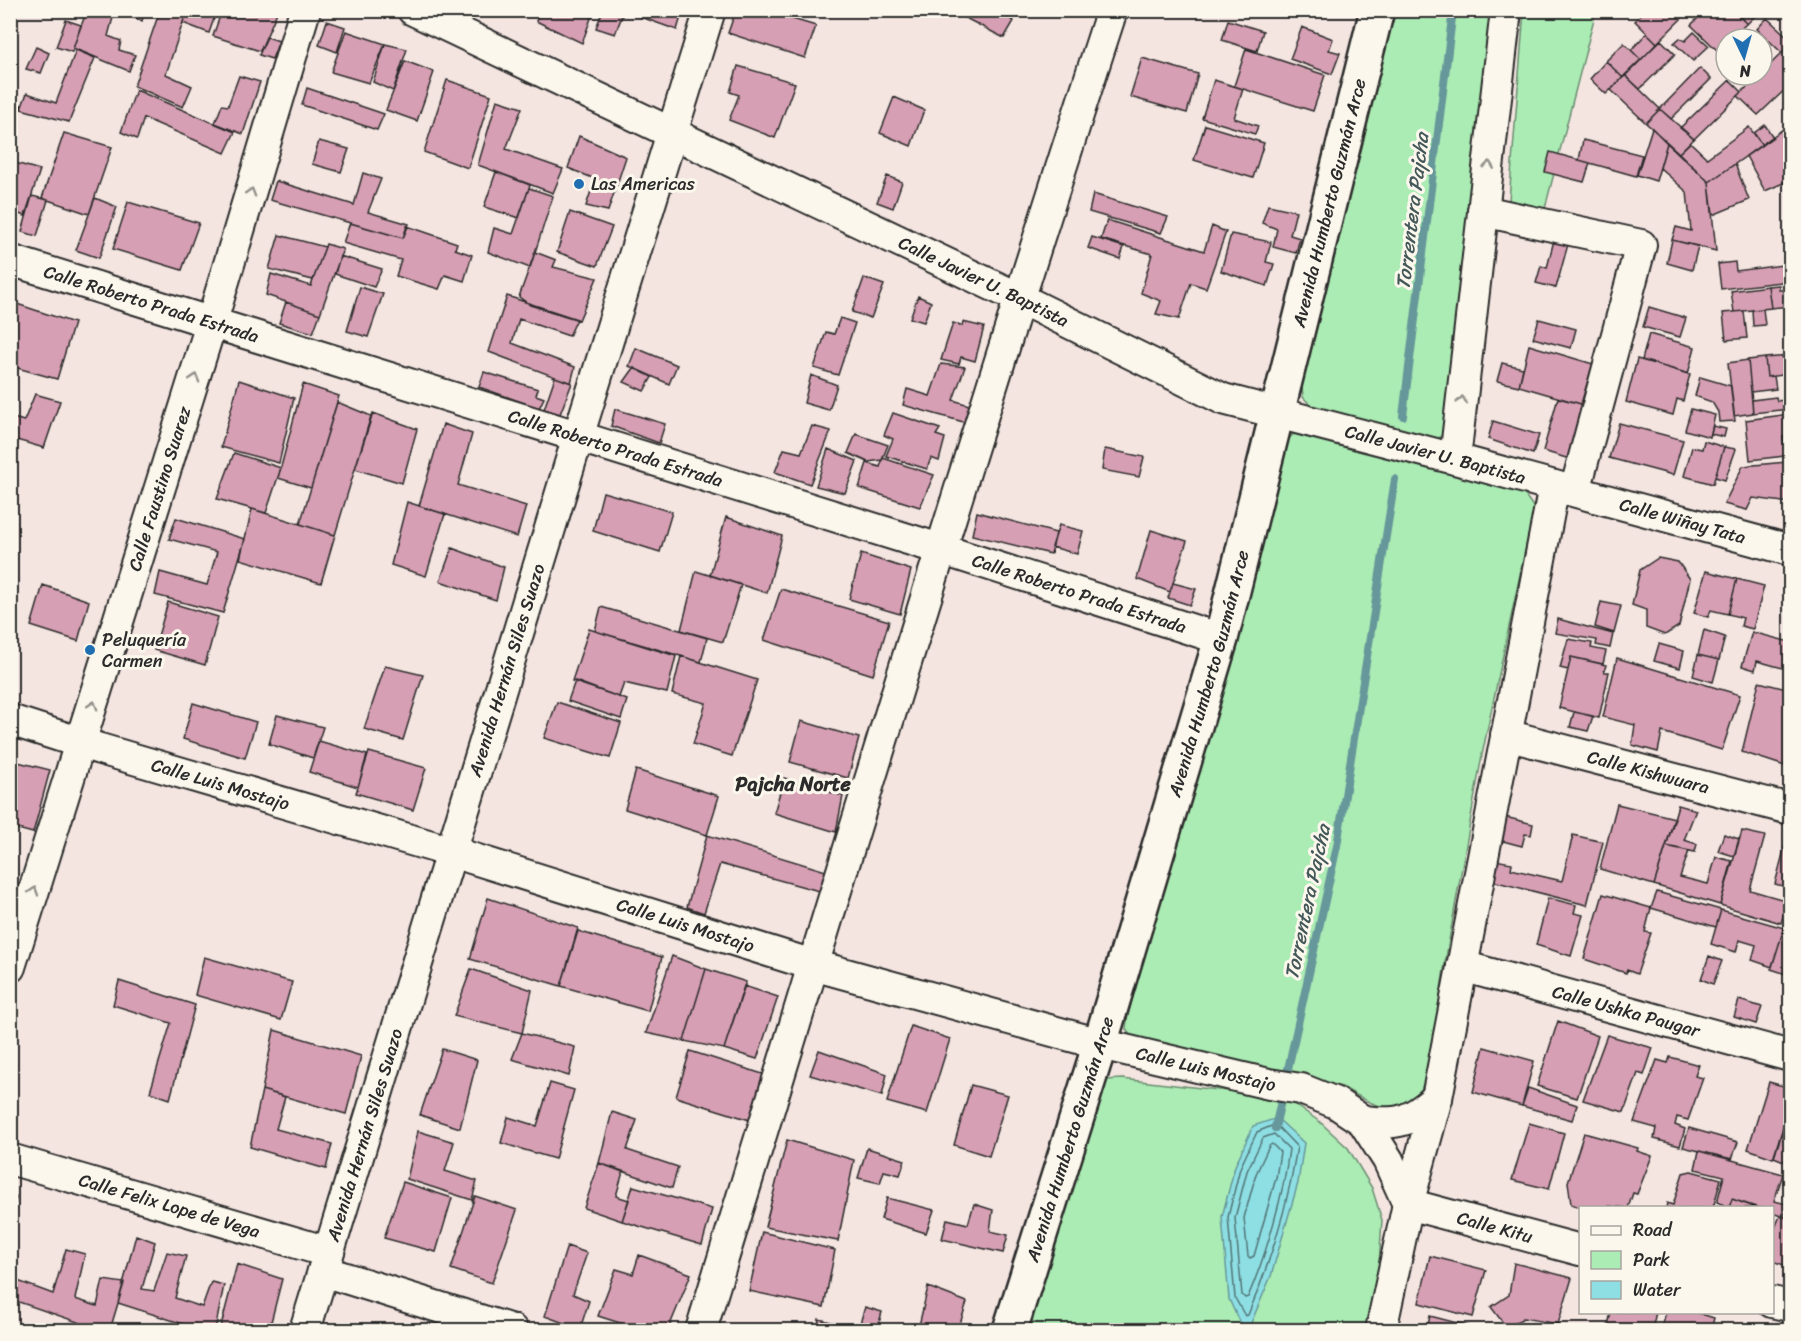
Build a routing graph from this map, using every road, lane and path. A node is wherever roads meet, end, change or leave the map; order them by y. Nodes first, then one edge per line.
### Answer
1 (305, 10) edge
2 (413, 10) edge
3 (711, 10) edge
4 (1112, 10) edge
5 (1377, 10) edge
6 (1506, 10) edge
7 (673, 134) junction
8 (1483, 211) junction
9 (10, 260) edge
10 (1019, 298) junction
11 (212, 321) junction
12 (1276, 413) junction
13 (578, 437) junction
14 (1455, 459) junction
15 (1565, 489) junction
16 (940, 549) junction
17 (1791, 550) edge
18 (1221, 639) junction
19 (10, 720) edge
20 (1506, 735) junction
21 (81, 743) junction
22 (1791, 809) edge
23 (452, 852) junction
24 (813, 965) junction
25 (1461, 966) junction
26 (10, 967) edge
27 (1100, 1044) junction
28 (1791, 1056) edge
29 (1437, 1098) junction
30 (1363, 1121) junction
31 (10, 1159) edge
32 (1408, 1204) junction
33 (1579, 1249) edge
34 (326, 1262) junction
35 (1774, 1302) edge
36 (1791, 1306) edge
37 (305, 1330) edge
38 (512, 1330) edge
39 (701, 1330) edge
40 (1010, 1330) edge
41 (1381, 1330) edge

11 -> 1 street, Calle Faustino Suarez
2 - 7 street, Calle Javier U. Baptista
3 - 7 street, Avenida Hernán Siles Suazo
4 - 10 street
5 - 12 main road, Avenida Humberto Guzmán Arce
8 -> 6 street
7 - 10 street, Calle Javier U. Baptista
7 - 13 street, Avenida Hernán Siles Suazo
14 -> 8 street
8 - 15 street
9 - 11 street, Calle Roberto Prada Estrada
10 - 12 street, Calle Javier U. Baptista
10 - 16 street
11 - 13 street, Calle Roberto Prada Estrada
21 -> 11 street, Calle Faustino Suarez
12 - 14 street, Calle Javier U. Baptista
12 - 18 main road, Avenida Humberto Guzmán Arce
13 - 16 street, Calle Roberto Prada Estrada
13 - 23 street, Avenida Hernán Siles Suazo
14 - 15 street, Calle Javier U. Baptista
15 - 17 street, Calle Wiñay Tata
15 - 20 street
16 - 18 street, Calle Roberto Prada Estrada
16 - 24 street
18 - 27 main road, Avenida Humberto Guzmán Arce
19 - 21 street, Calle Luis Mostajo
20 - 22 street, Calle Kishwuara
20 - 25 street
21 - 23 street, Calle Luis Mostajo
26 -> 21 street, Calle Faustino Suarez
23 - 24 street, Calle Luis Mostajo
23 - 34 street, Avenida Hernán Siles Suazo
24 - 27 street, Calle Luis Mostajo
24 - 39 street
25 - 28 street, Calle Ushka Paugar
25 - 29 street
27 - 30 street, Calle Luis Mostajo
27 - 40 main road, Avenida Humberto Guzmán Arce
29 - 30 street, Calle Luis Mostajo
29 - 32 street
30 - 32 street, Calle Luis Mostajo
31 - 34 street, Calle Felix Lope de Vega
32 - 33 street, Calle Kitu
32 - 41 street
34 - 37 street, Avenida Hernán Siles Suazo
34 - 38 street, Calle Felix Lope de Vega
35 - 36 street

